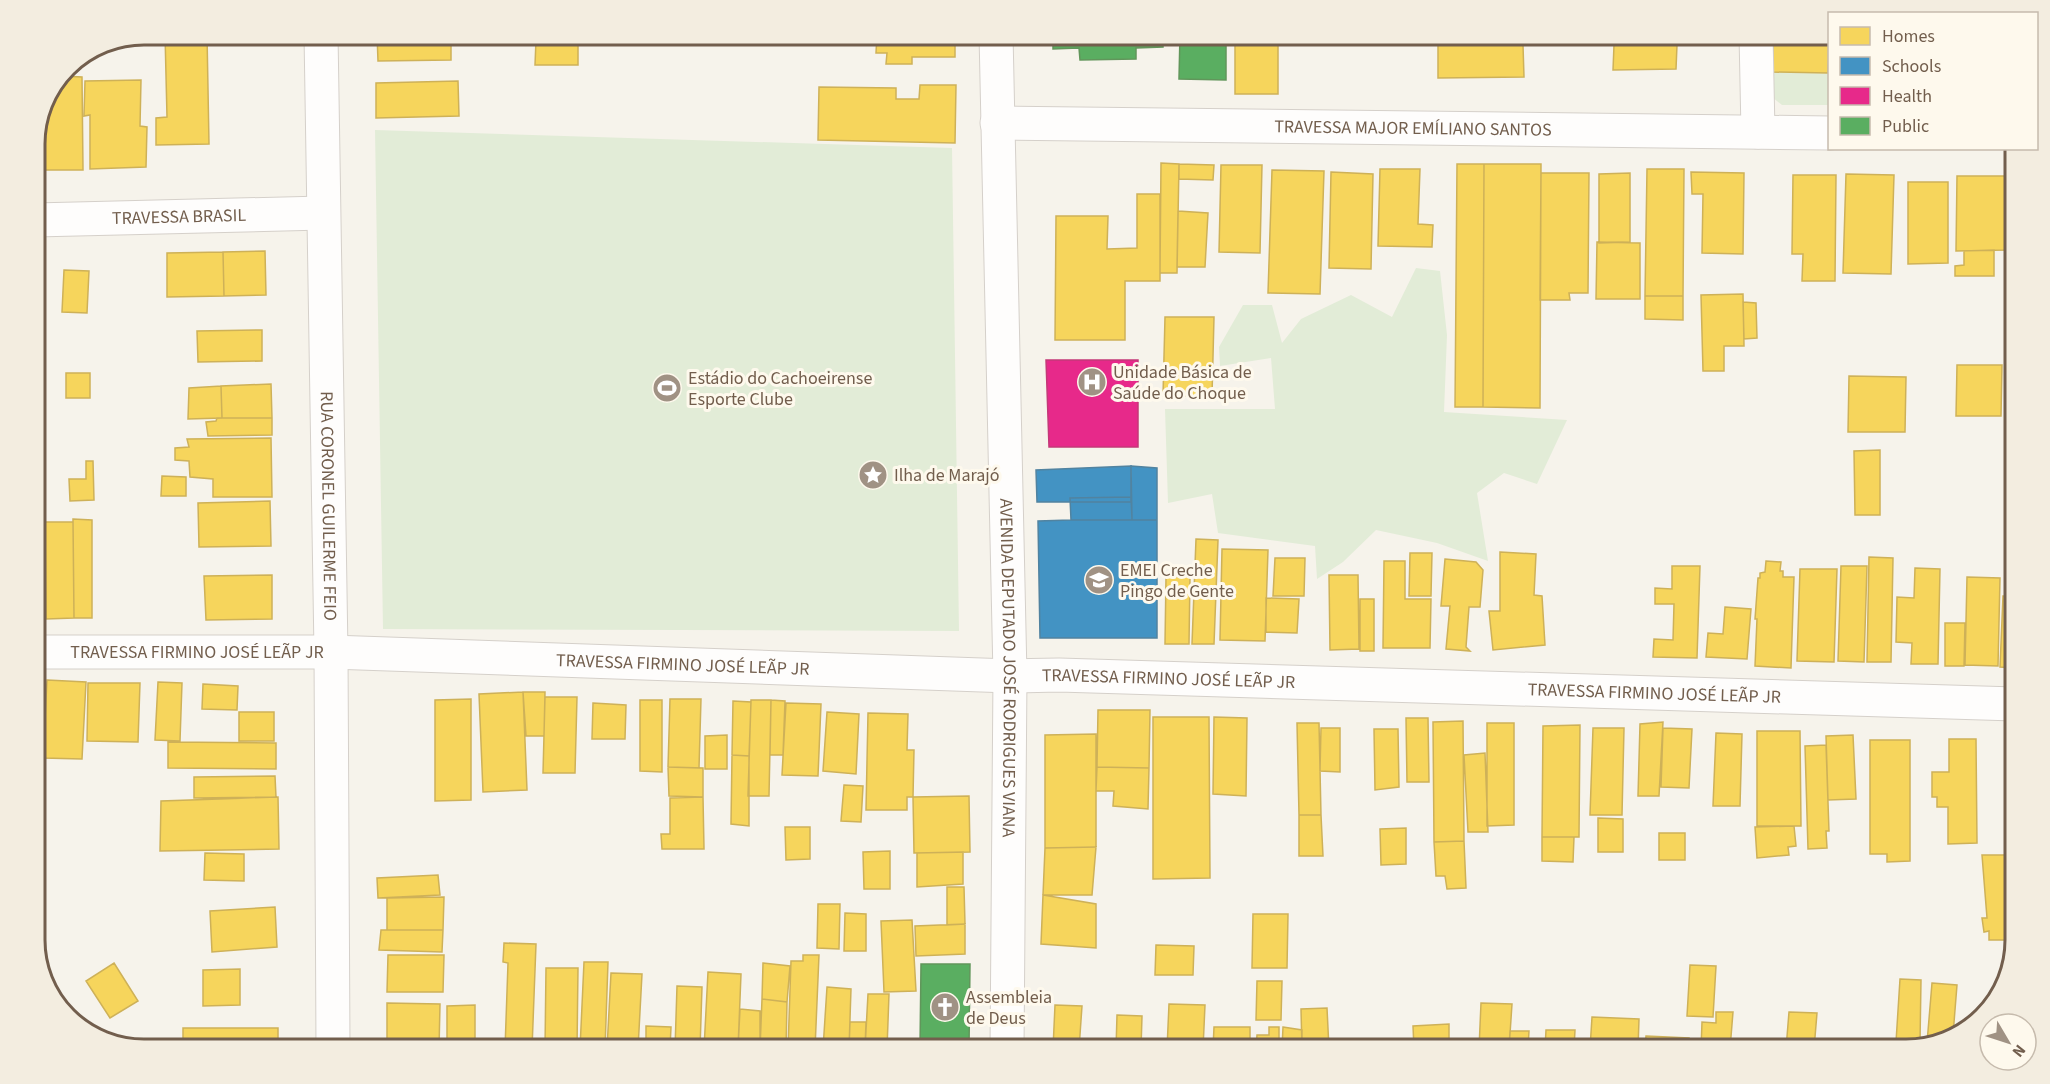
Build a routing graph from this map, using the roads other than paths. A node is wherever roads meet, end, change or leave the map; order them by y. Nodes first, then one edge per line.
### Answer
1 (321, 45) edge
2 (996, 45) edge
3 (1756, 45) edge
4 (997, 123) junction
5 (1758, 132) junction
6 (1828, 133) edge
7 (323, 213) junction
8 (45, 220) edge
9 (45, 652) edge
10 (331, 652) junction
11 (1010, 676) junction
12 (2005, 704) edge
13 (333, 1039) edge
14 (1007, 1039) edge

1 - 7 street, RUA CORONEL GUILERME FEIO
2 - 4 street, AVENIDA DEPUTADO JOSÉ RODRIGUES VIANA
3 - 5 street
4 - 5 street, TRAVESSA MAJOR EMÍLIANO SANTOS
4 - 11 street, AVENIDA DEPUTADO JOSÉ RODRIGUES VIANA
5 - 6 street, TRAVESSA MAJOR EMÍLIANO SANTOS
7 - 8 street, TRAVESSA BRASIL
7 - 10 street, RUA CORONEL GUILERME FEIO
9 - 10 street, TRAVESSA FIRMINO JOSÉ LEÃP JR
10 - 11 street, TRAVESSA FIRMINO JOSÉ LEÃP JR
10 - 13 street, RUA CORONEL GUILERME FEIO
11 - 12 street, TRAVESSA FIRMINO JOSÉ LEÃP JR
11 - 14 street, AVENIDA DEPUTADO JOSÉ RODRIGUES VIANA

